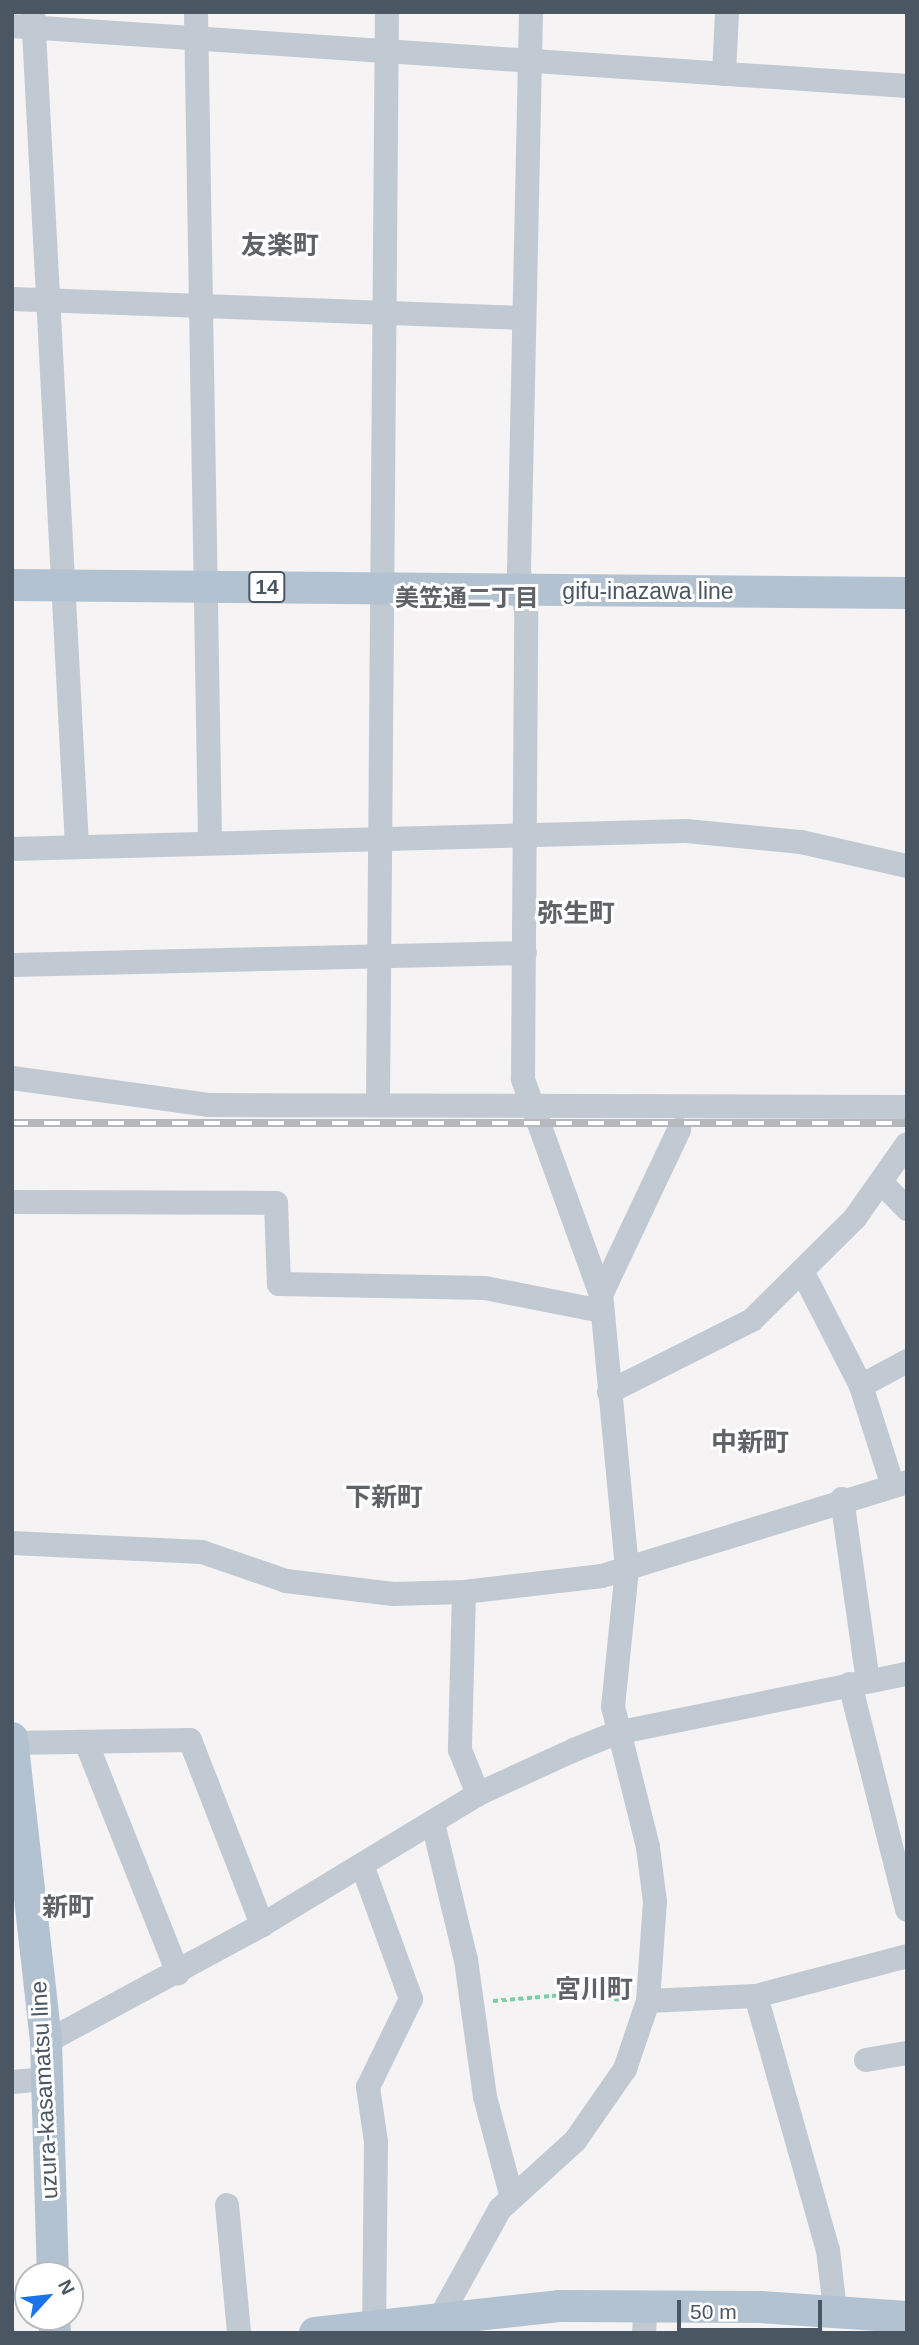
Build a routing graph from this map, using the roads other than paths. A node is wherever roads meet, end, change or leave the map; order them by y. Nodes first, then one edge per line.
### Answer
1 (196, 12) edge
2 (387, 12) edge
3 (531, 12) edge
4 (727, 12) edge
5 (26, 22) edge
6 (197, 38) junction
7 (385, 50) junction
8 (527, 60) junction
9 (724, 74) junction
10 (907, 86) edge
11 (12, 299) edge
12 (51, 300) junction
13 (201, 306) junction
14 (382, 313) junction
15 (523, 318) junction
16 (12, 585) edge
17 (65, 585) junction
18 (208, 587) junction
19 (381, 588) junction
20 (522, 590) junction
21 (907, 593) edge
22 (524, 834) junction
23 (378, 839) junction
24 (210, 842) junction
25 (77, 846) junction
26 (12, 849) edge
27 (907, 866) edge
28 (524, 953) junction
29 (376, 956) junction
30 (12, 965) edge
31 (12, 1078) edge
32 (527, 1103) junction
33 (378, 1104) junction
34 (907, 1107) edge
35 (679, 1130) dead end
36 (907, 1144) edge
37 (882, 1184) junction
38 (12, 1202) edge
39 (907, 1209) edge
40 (802, 1271) junction
41 (601, 1303) junction
42 (907, 1361) edge
43 (861, 1386) junction
44 (609, 1392) junction
45 (900, 1484) edge
46 (842, 1499) junction
47 (12, 1543) edge
48 (627, 1568) junction
49 (464, 1592) junction
50 (907, 1674) edge
51 (859, 1683) junction
52 (616, 1733) junction
53 (13, 1741) edge
54 (86, 1742) junction
55 (478, 1794) junction
56 (433, 1823) junction
57 (362, 1865) junction
58 (907, 1910) edge
59 (262, 1925) junction
60 (907, 1956) edge
61 (178, 1973) junction
62 (756, 1996) junction
63 (648, 2001) junction
64 (46, 2042) junction
65 (907, 2053) edge
66 (866, 2060) dead end
67 (48, 2079) junction
68 (12, 2082) edge
69 (511, 2194) junction
70 (227, 2206) dead end
71 (53, 2261) edge
72 (835, 2310) junction
73 (907, 2317) edge
74 (645, 2320) edge
75 (443, 2323) edge
76 (374, 2324) junction
77 (239, 2333) edge
78 (315, 2333) edge

1 - 6 street
2 - 7 street
3 - 8 street
4 - 9 street
5 - 6 street
5 - 12 street
6 - 7 street
6 - 13 street
7 - 8 street
7 - 14 street
8 - 9 street
8 - 15 street
9 - 10 street
11 - 12 street
12 - 13 street
12 - 17 street
13 - 14 street
13 - 18 street
14 - 15 street
14 - 19 street
15 - 20 street
16 - 17 main road, gifu-inazawa line / 14
17 - 18 main road, gifu-inazawa line / 14
17 - 25 street
18 - 19 main road, gifu-inazawa line / 14
18 - 24 street
19 - 20 main road, gifu-inazawa line / 14
19 - 23 street
20 - 21 main road, gifu-inazawa line / 14
20 - 22 street
22 - 23 street
22 - 27 street
22 - 28 street
23 - 24 street
23 - 29 street
24 - 25 street
25 - 26 street
28 - 29 street
28 - 32 street
29 - 30 street
29 - 33 street
31 - 33 street
32 - 33 street
32 - 34 street
32 - 41 street
35 - 41 street
36 - 37 street
37 - 39 street
37 - 40 street
38 - 41 street
40 - 43 street
40 - 44 street
41 - 44 street
42 - 43 street
43 - 45 street
44 - 48 street
45 - 46 street
46 - 48 street
46 - 51 street
47 - 49 street
48 - 49 street
48 - 52 street
49 - 55 street
50 - 51 street
51 - 52 street
51 - 58 street
52 - 55 street
52 - 63 street
53 - 54 street
53 - 64 main road, uzura-kasamatsu line
54 - 59 street
54 - 61 street
55 - 56 street
56 - 57 street
56 - 69 street
57 - 59 street
57 - 76 street
59 - 61 street
60 - 62 street
61 - 64 street
62 - 63 street
62 - 72 street
63 - 69 street
64 - 67 main road, uzura-kasamatsu line
65 - 66 street
67 - 68 street
67 - 71 main road, uzura-kasamatsu line
69 - 75 street
70 - 77 street
72 - 73 main road
72 - 74 main road
74 - 75 main road
75 - 76 main road
76 - 78 main road

